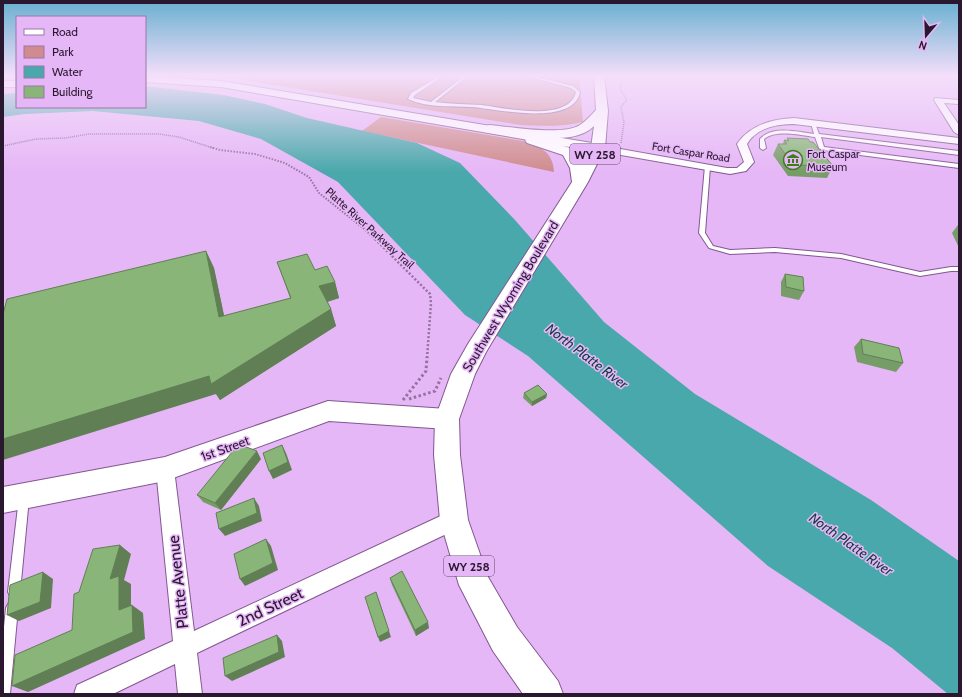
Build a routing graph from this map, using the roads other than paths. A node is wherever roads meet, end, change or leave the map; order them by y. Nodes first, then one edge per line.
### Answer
1 (362, 108) edge
2 (484, 108) edge
3 (562, 108) edge
4 (602, 108) edge
5 (942, 108) edge
6 (602, 111) junction
7 (814, 123) junction
8 (490, 129) junction
9 (818, 136) junction
10 (959, 139) edge
11 (598, 148) junction
12 (763, 148) dead end
13 (959, 153) edge
14 (959, 166) edge
15 (707, 167) junction
16 (580, 182) junction
17 (959, 270) edge
18 (447, 419) junction
19 (166, 469) junction
20 (14, 498) edge
21 (454, 520) junction
22 (185, 647) junction
23 (3, 694) edge
24 (86, 694) edge
25 (190, 694) edge
26 (545, 694) edge

1 - 8 main road
2 - 3 lane
4 - 6 main road, Southwest Wyoming Boulevard / WY 258
5 - 10 street
6 - 8 main road
6 - 11 main road, Southwest Wyoming Boulevard / WY 258
7 - 9 lane
7 - 10 street, Fort Caspar Road
7 - 15 street, Fort Caspar Road
8 - 11 main road
8 - 16 main road
9 - 12 lane
9 - 13 lane
9 - 14 lane
11 - 15 street, Fort Caspar Road
11 - 16 main road, Southwest Wyoming Boulevard / WY 258
15 - 17 lane
16 - 18 main road, Southwest Wyoming Boulevard / WY 258
18 - 19 main road, 1st Street
18 - 21 main road, Southwest Wyoming Boulevard / WY 258
19 - 20 main road, 1st Street
19 - 22 street, Platte Avenue
20 - 23 lane
21 - 22 street, 2nd Street
21 - 26 main road, Southwest Wyoming Boulevard / WY 258
22 - 24 street, 2nd Street
22 - 25 street, Platte Avenue

